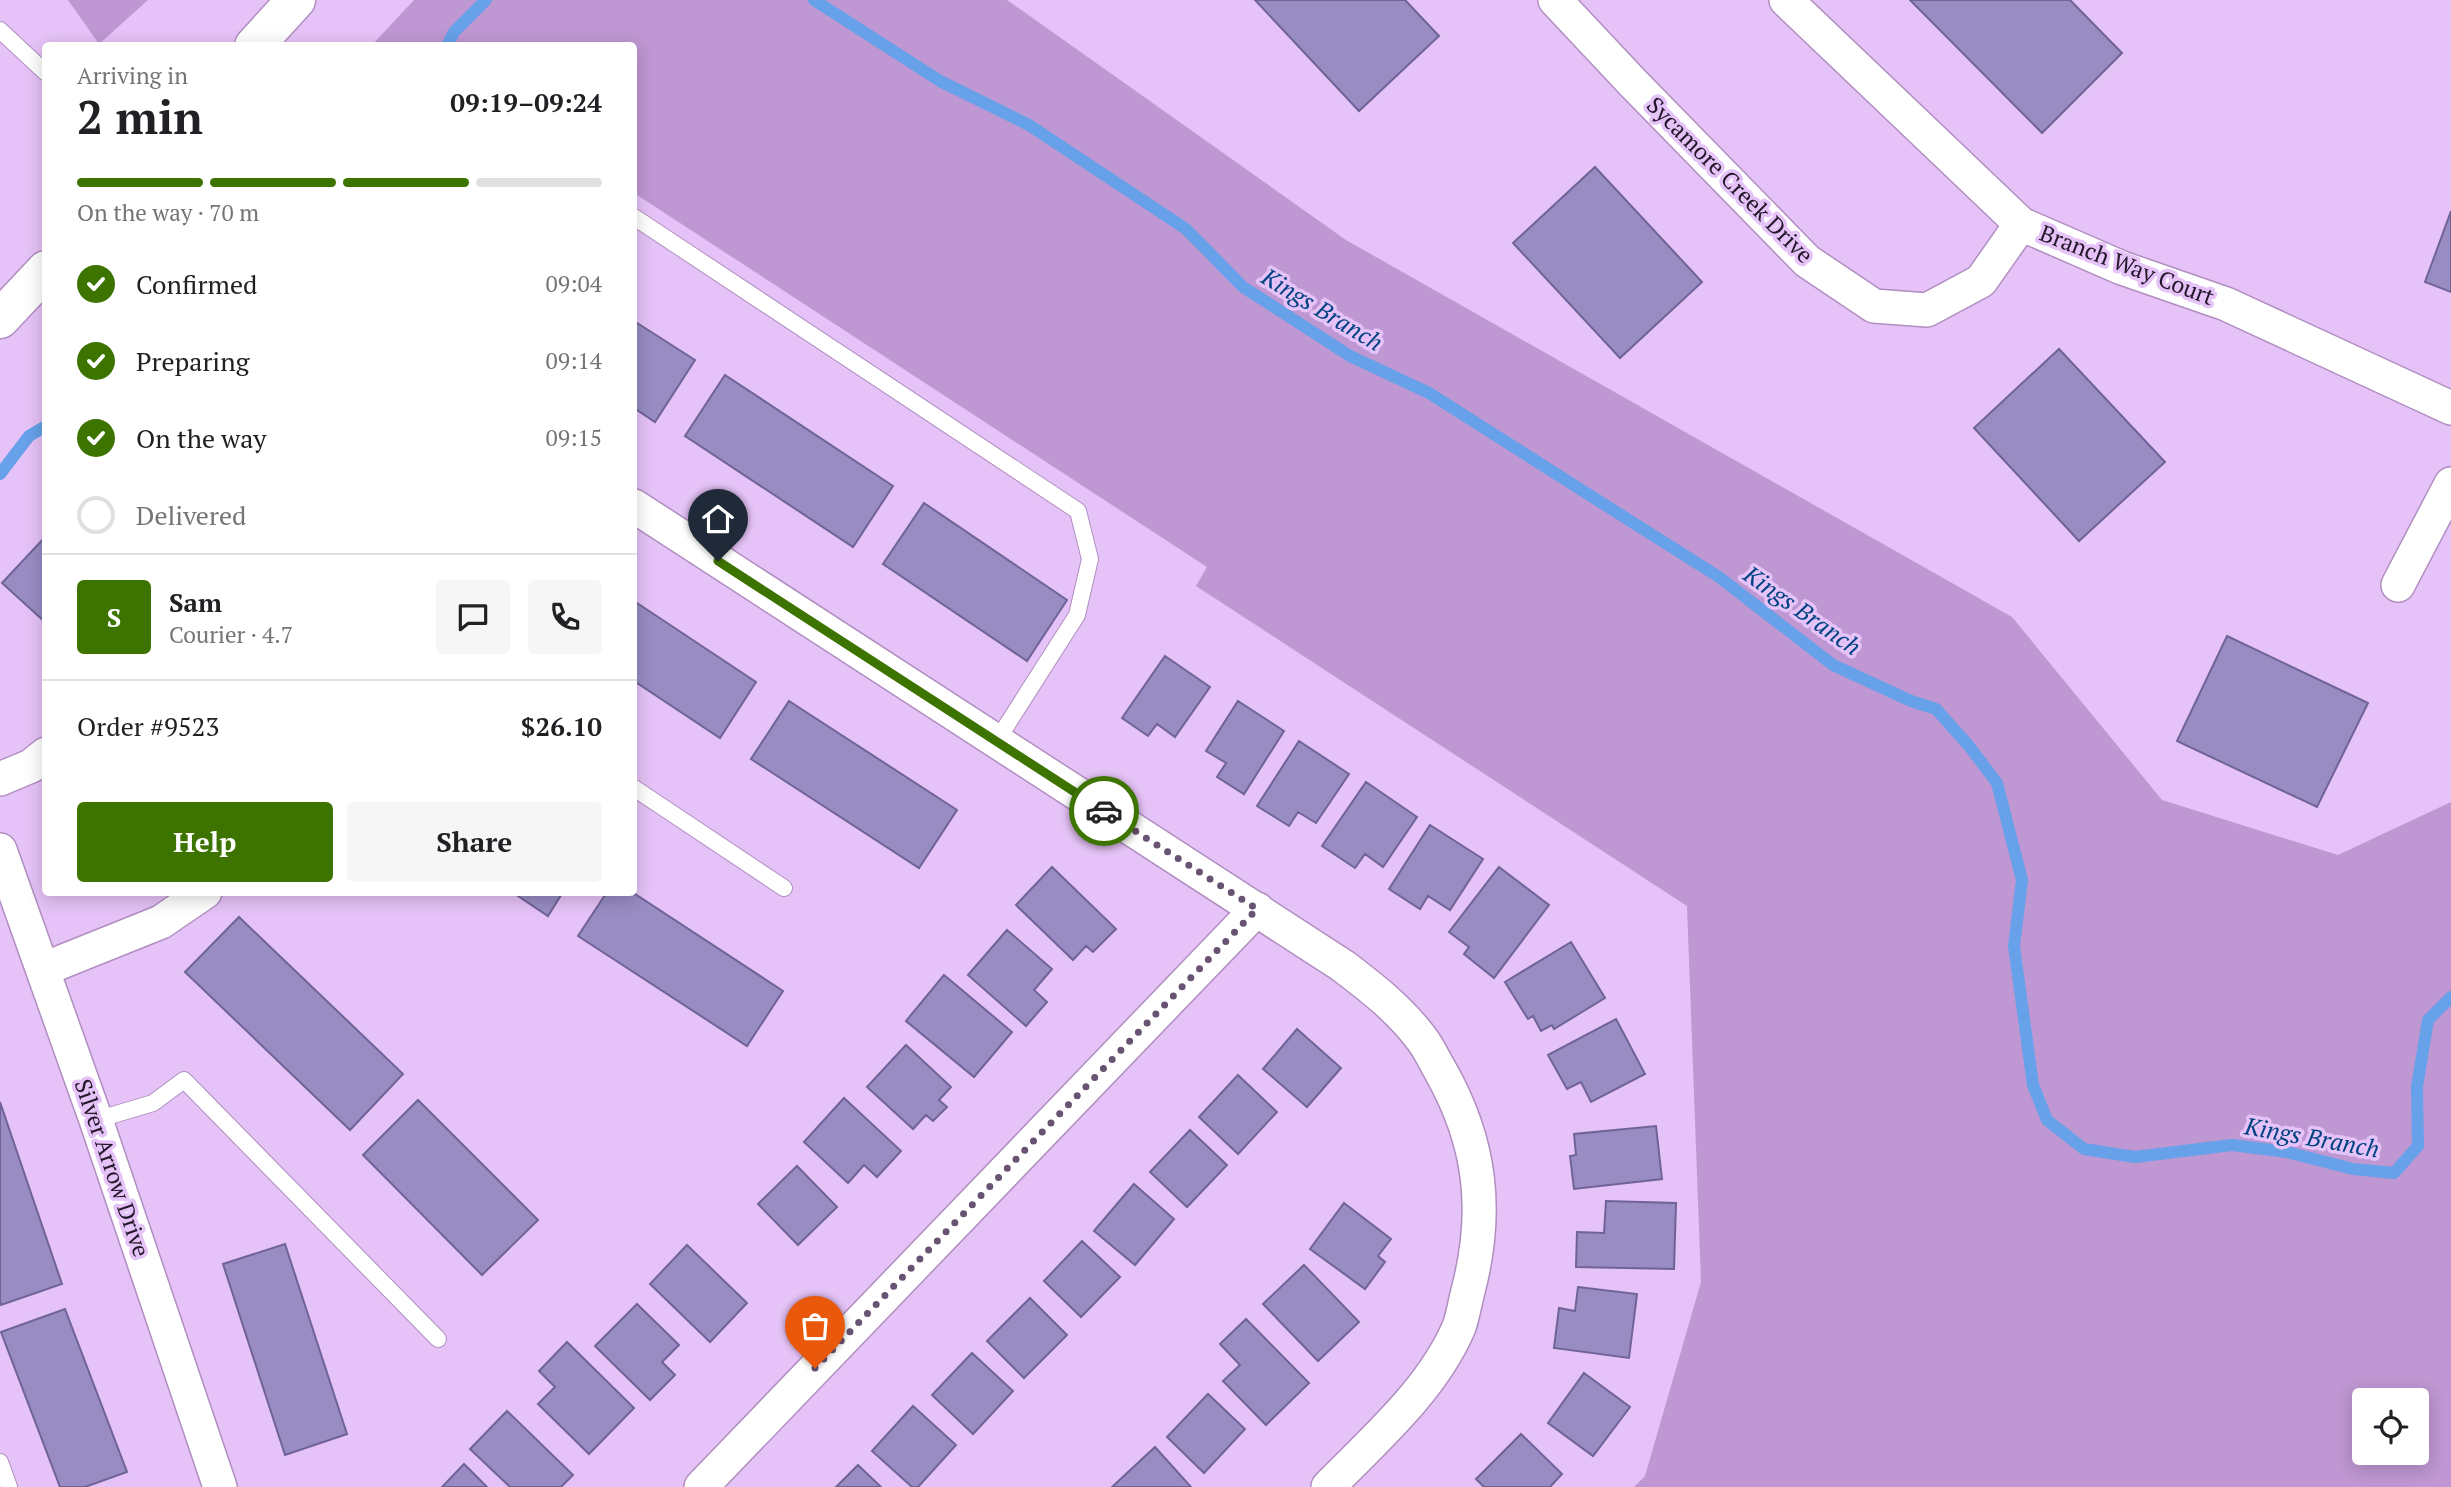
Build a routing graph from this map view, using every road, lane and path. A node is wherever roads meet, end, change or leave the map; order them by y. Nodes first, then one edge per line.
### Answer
1 (296, 0) edge
2 (1555, 0) edge
3 (1786, 0) edge
4 (0, 30) edge
5 (258, 42) edge
6 (42, 69) edge
7 (637, 219) edge
8 (2021, 223) junction
9 (42, 274) edge
10 (0, 319) edge
11 (2451, 408) edge
12 (2451, 484) edge
13 (637, 508) edge
14 (2398, 585) dead end
15 (996, 742) junction
16 (42, 757) edge
17 (0, 779) edge
18 (637, 790) edge
19 (0, 850) edge
20 (785, 888) dead end
21 (199, 896) edge
22 (1257, 909) junction
23 (44, 968) junction
24 (96, 1120) junction
25 (438, 1339) dead end
26 (0, 1462) edge
27 (9, 1487) edge
28 (220, 1487) edge
29 (701, 1487) edge
30 (1328, 1487) edge

1 - 5 main road
2 - 8 street, Sycamore Creek Drive
3 - 8 street, Branch Way Court
4 - 6 lane
7 - 15 lane
8 - 11 street, Branch Way Court
9 - 10 main road
12 - 14 street
13 - 15 street
15 - 22 street
16 - 17 street
18 - 20 lane
19 - 23 street, Silver Arrow Drive
21 - 23 street
22 - 29 street
22 - 30 street
23 - 24 street, Silver Arrow Drive
24 - 25 lane
24 - 28 street, Silver Arrow Drive
26 - 27 lane

